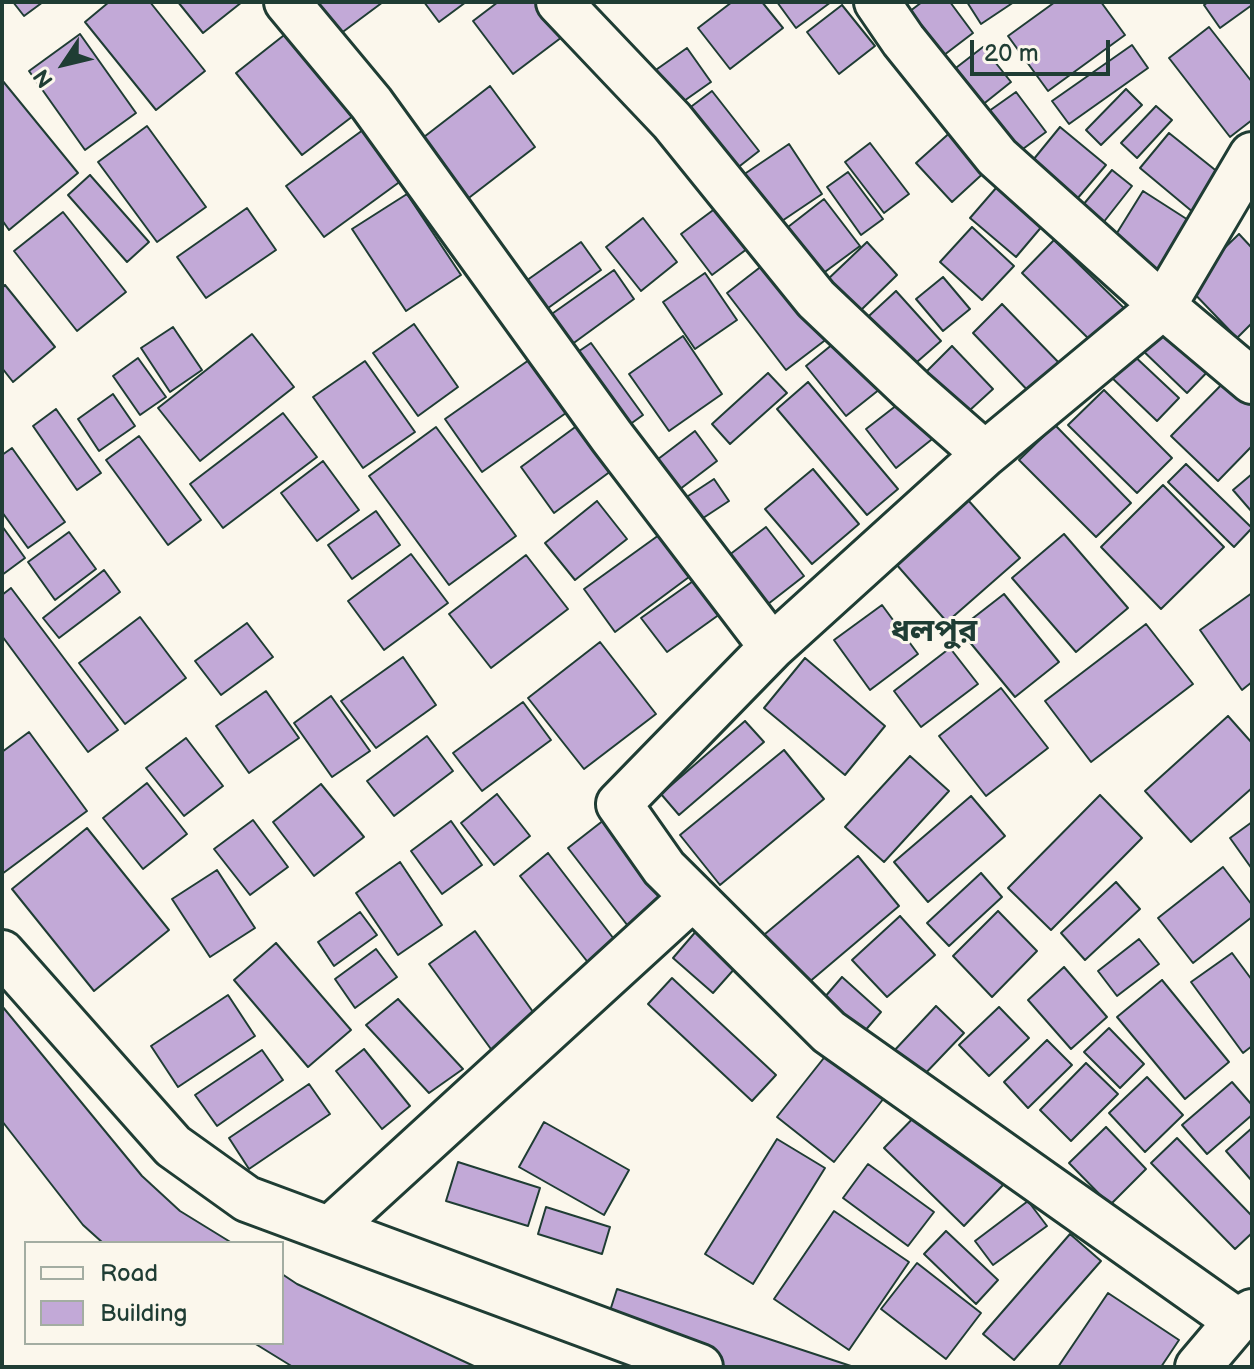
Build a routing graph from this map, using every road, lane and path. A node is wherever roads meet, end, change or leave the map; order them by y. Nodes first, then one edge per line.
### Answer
1 (287, 2) edge
2 (559, 2) edge
3 (877, 2) edge
4 (1252, 155) edge
5 (1163, 306) junction
6 (1252, 381) edge
7 (985, 454) junction
8 (772, 647) junction
9 (693, 897) junction
10 (2, 953) edge
11 (330, 1229) junction
12 (1244, 1316) edge
13 (700, 1367) edge
14 (1198, 1367) edge

1 - 8 street
2 - 7 street
3 - 5 street
4 - 5 street
5 - 6 street
5 - 7 street
7 - 8 street
8 - 9 street
9 - 11 street
9 - 12 street
10 - 11 street
11 - 13 street
12 - 14 street

